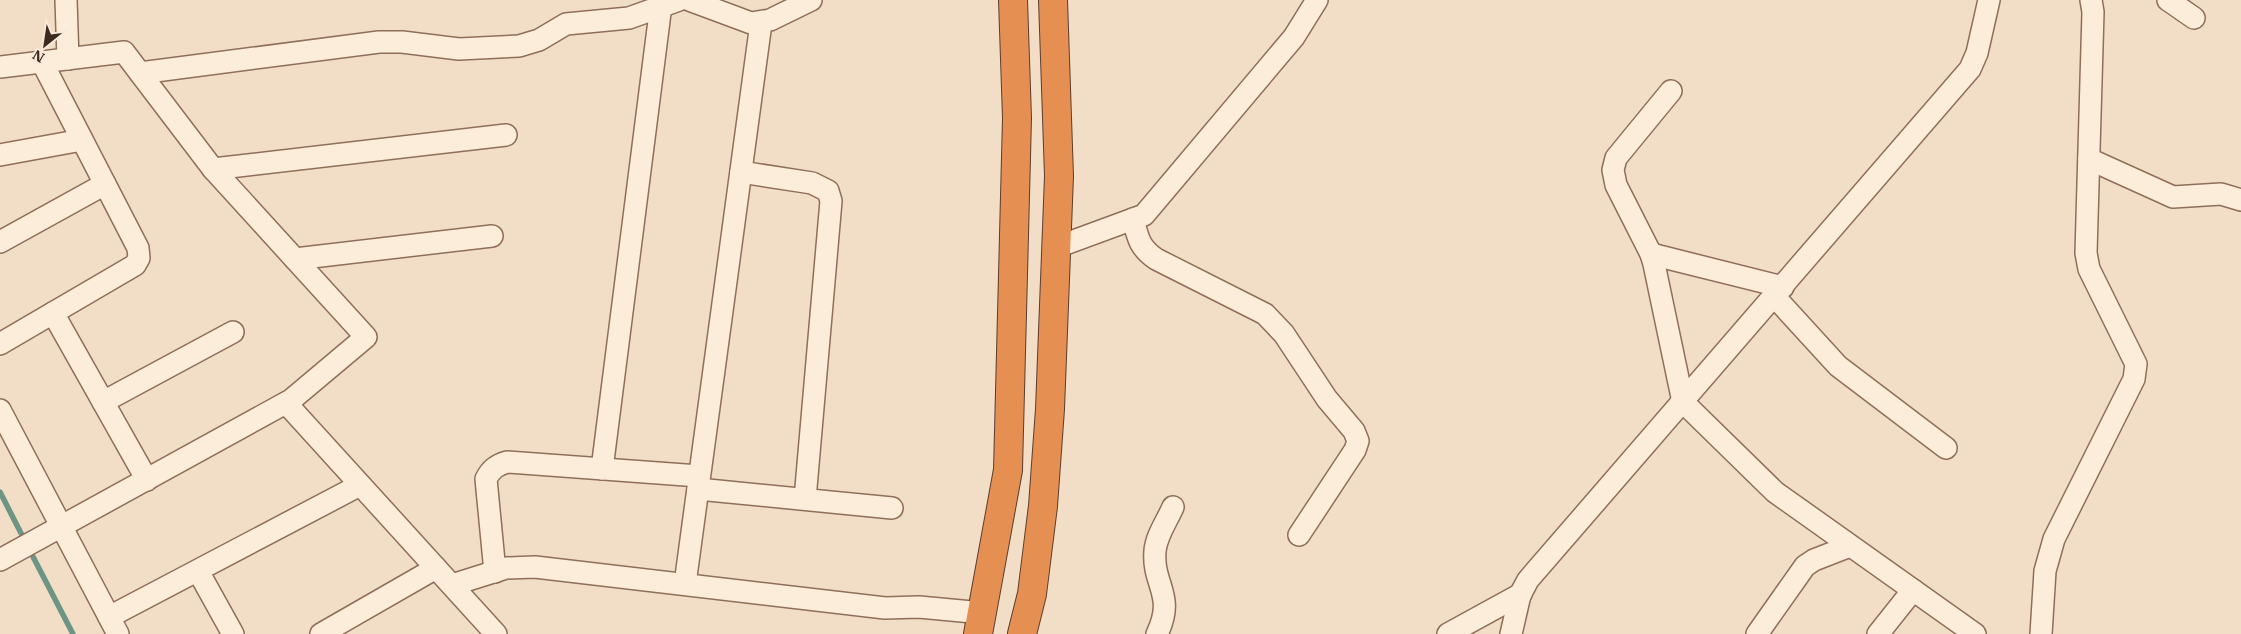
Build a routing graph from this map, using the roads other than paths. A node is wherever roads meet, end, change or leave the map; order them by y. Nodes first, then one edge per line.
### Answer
1 (66, 0) edge
2 (688, 0) edge
3 (811, 0) edge
4 (1013, 0) edge
5 (1053, 0) edge
6 (1317, 0) edge
7 (1989, 0) edge
8 (2091, 0) edge
9 (2168, 0) edge
10 (670, 3) edge
11 (2194, 18) dead end
12 (762, 23) junction
13 (68, 59) junction
14 (42, 62) junction
15 (0, 67) edge
16 (140, 73) junction
17 (1671, 90) dead end
18 (506, 135) dead end
19 (82, 140) junction
20 (0, 155) edge
21 (2089, 159) junction
22 (213, 169) junction
23 (741, 172) junction
24 (105, 184) junction
25 (2241, 200) edge
26 (1133, 219) junction
27 (492, 236) dead end
28 (0, 242) edge
29 (1057, 248) junction
30 (1651, 254) junction
31 (295, 258) junction
32 (1778, 292) junction
33 (53, 313) junction
34 (233, 332) dead end
35 (0, 344) edge
36 (104, 402) junction
37 (1684, 402) junction
38 (286, 403) junction
39 (0, 410) edge
40 (1946, 448) dead end
41 (602, 469) junction
42 (147, 480) junction
43 (699, 483) junction
44 (360, 485) junction
45 (805, 500) junction
46 (892, 508) dead end
47 (1173, 508) dead end
48 (62, 527) junction
49 (1299, 535) dead end
50 (1850, 546) junction
51 (5, 558) edge
52 (436, 568) junction
53 (198, 571) junction
54 (494, 572) junction
55 (685, 584) junction
56 (452, 585) junction
57 (1913, 590) junction
58 (1521, 594) junction
59 (981, 623) edge
60 (114, 626) edge
61 (233, 634) edge
62 (321, 634) edge
63 (496, 634) edge
64 (1022, 634) edge
65 (1157, 634) edge
66 (1448, 634) edge
67 (1511, 634) edge
68 (1757, 634) edge
69 (1878, 634) edge
70 (1975, 634) edge
71 (2041, 634) edge

1 - 13 street
2 - 12 street
3 - 12 street
4 - 59 highway
5 - 29 highway
6 - 26 street
7 - 32 street
8 - 21 street
9 - 11 street
10 - 16 street
10 - 41 street
12 - 23 street
13 - 14 street
13 - 16 street
14 - 15 street
14 - 19 street
16 - 22 street
17 - 30 street
18 - 22 street
19 - 20 street
19 - 24 street
21 - 25 street
21 - 71 street
22 - 31 street
23 - 43 street
23 - 45 street
24 - 28 street
24 - 33 street
26 - 29 street
26 - 49 street
27 - 31 street
29 - 64 highway
30 - 32 street
30 - 37 street
31 - 38 street
32 - 37 street
32 - 40 street
33 - 35 street
33 - 36 street
34 - 36 street
36 - 42 street
37 - 50 street
37 - 58 street
38 - 42 street
38 - 44 street
39 - 48 street
41 - 43 street
41 - 54 street
42 - 48 street
43 - 45 street
43 - 55 street
44 - 52 street
44 - 53 street
45 - 46 street
47 - 65 street
48 - 51 street
48 - 60 street
50 - 57 street
50 - 68 street
52 - 56 street
52 - 62 street
53 - 60 street
53 - 61 street
54 - 55 street
54 - 56 street
55 - 59 street
56 - 63 street
57 - 69 street
57 - 70 street
58 - 66 street
58 - 67 street

